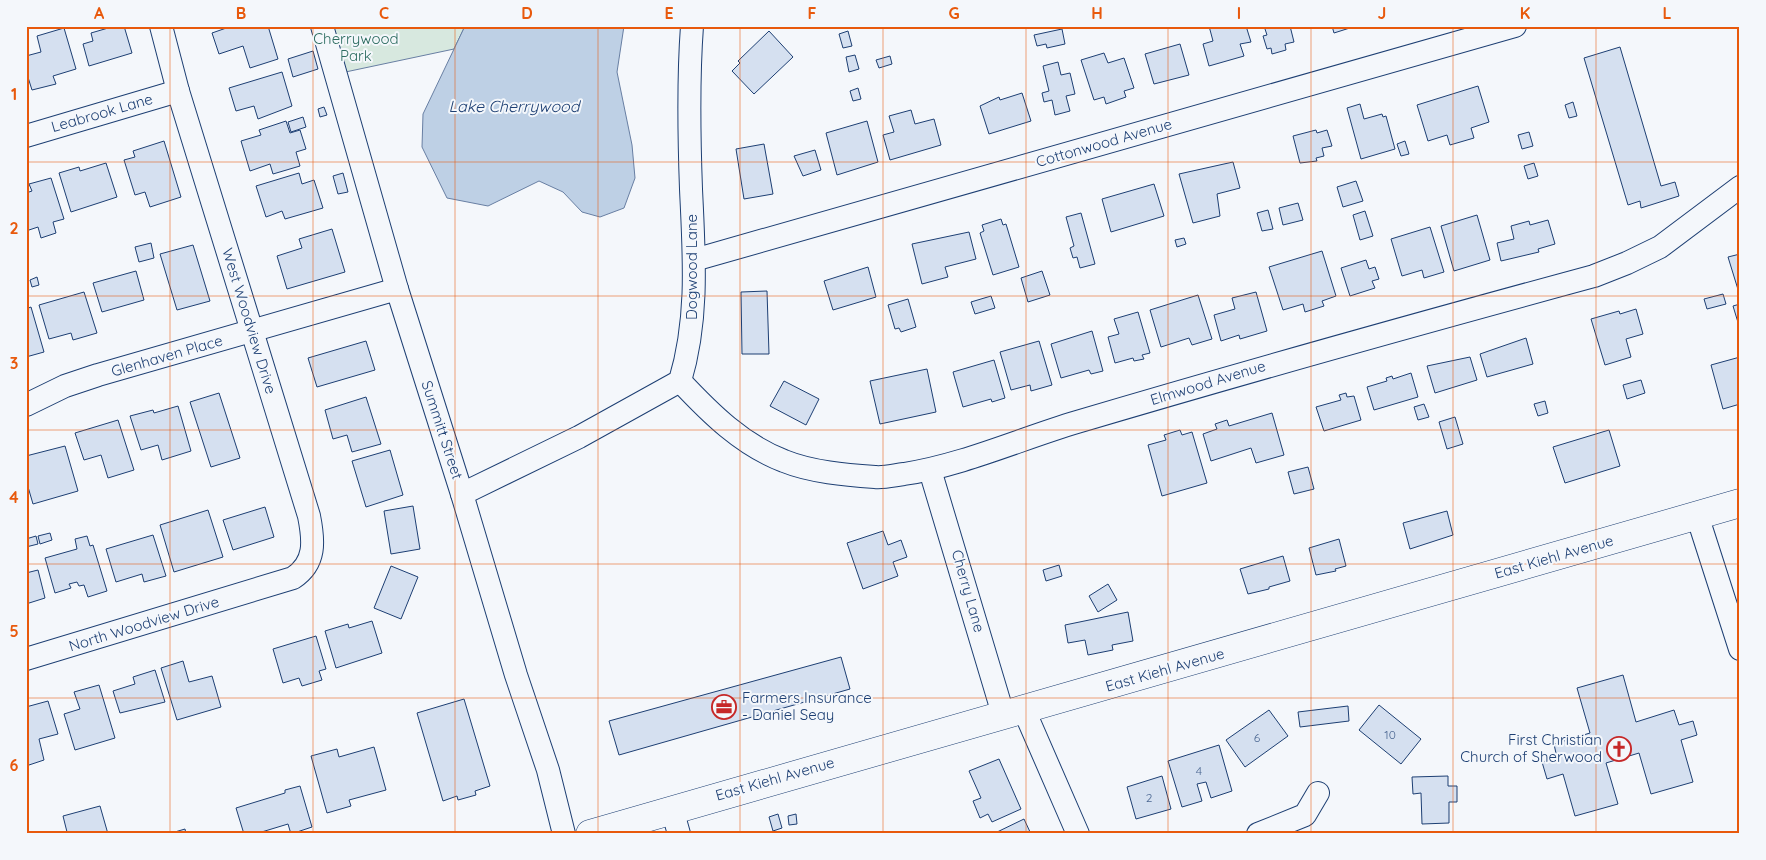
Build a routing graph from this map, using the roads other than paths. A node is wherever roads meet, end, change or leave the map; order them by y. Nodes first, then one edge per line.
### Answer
1 (161, 26) edge
2 (322, 26) edge
3 (692, 26) edge
4 (1514, 26) edge
5 (178, 91) junction
6 (26, 136) edge
7 (1740, 187) edge
8 (694, 260) junction
9 (397, 289) junction
10 (252, 332) junction
11 (680, 381) junction
12 (26, 405) edge
13 (930, 470) junction
14 (462, 494) junction
15 (1740, 503) edge
16 (1697, 515) junction
17 (261, 589) joint
18 (1740, 649) edge
19 (26, 659) edge
20 (1013, 712) junction
21 (1318, 793) dead end
22 (675, 821) edge
23 (564, 834) edge
24 (590, 834) edge
25 (1078, 834) edge
26 (1258, 834) edge

1 - 5 street, West Woodview Drive
2 - 9 street, Summitt Street
3 - 8 street, Dogwood Lane
4 - 8 street, Cottonwood Avenue
5 - 6 street, Leabrook Lane
5 - 10 street, West Woodview Drive
7 - 13 street, Elmwood Avenue
8 - 11 street, Dogwood Lane
9 - 10 street, Glenhaven Place
9 - 14 street, Summitt Street
10 - 12 street, Glenhaven Place
10 - 17 street, West Woodview Drive
11 - 13 street, Elmwood Avenue
11 - 14 street
13 - 20 street, Cherry Lane
14 - 23 street, Summitt Street
15 - 16 main road, East Kiehl Avenue
16 - 18 street
16 - 20 main road, East Kiehl Avenue
17 - 19 street, North Woodview Drive
20 - 22 main road, East Kiehl Avenue
20 - 25 street, Cherry Lane
21 - 26 street
22 - 24 main road, East Kiehl Avenue

